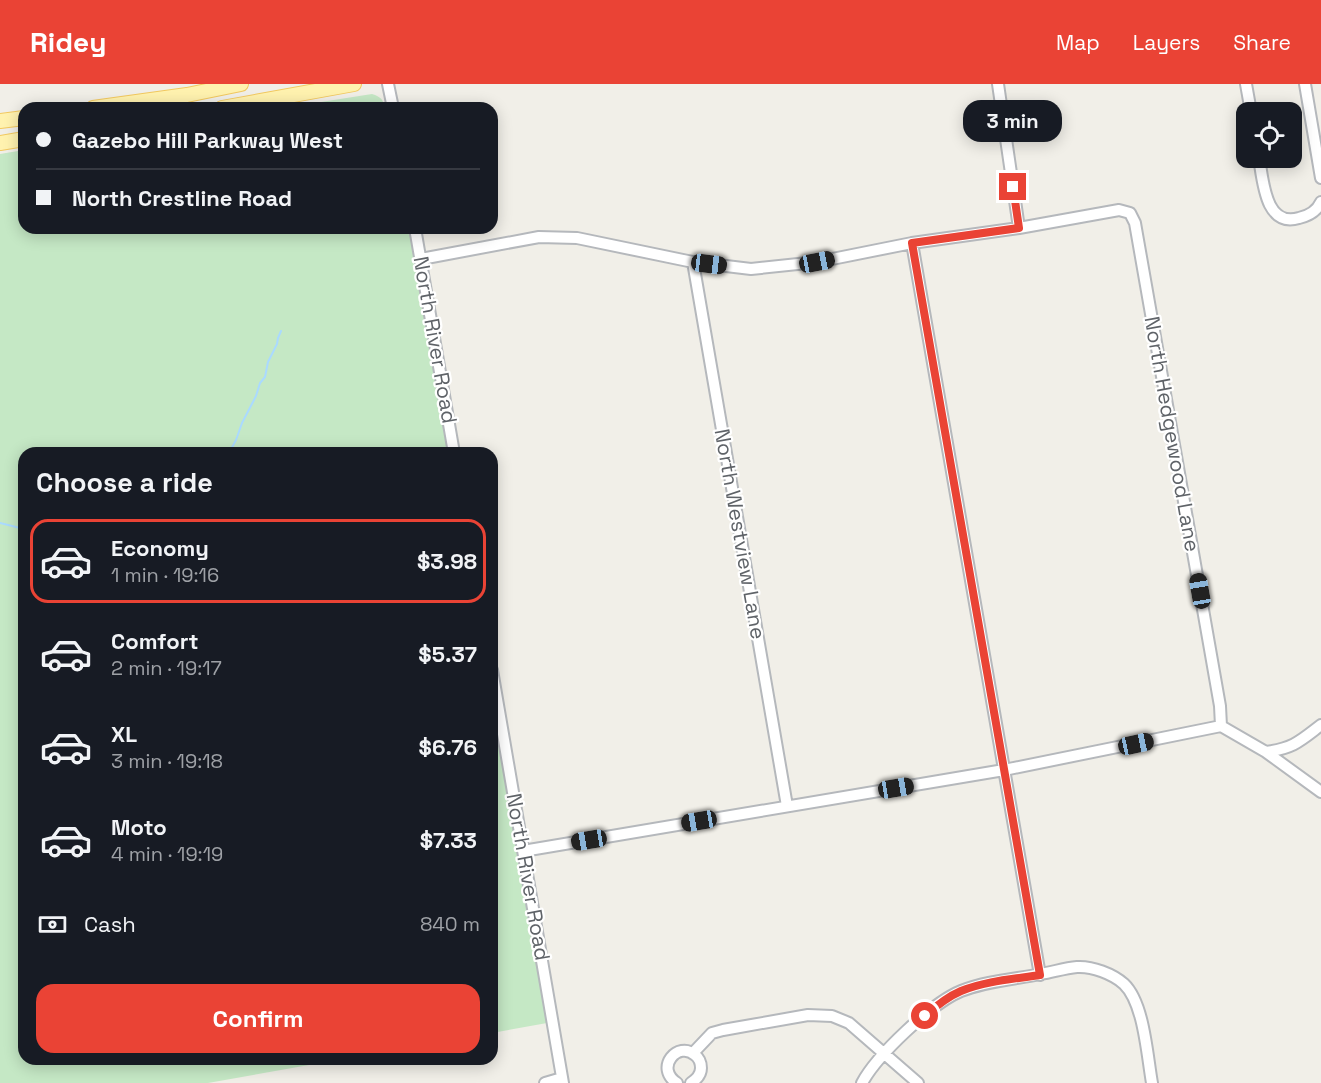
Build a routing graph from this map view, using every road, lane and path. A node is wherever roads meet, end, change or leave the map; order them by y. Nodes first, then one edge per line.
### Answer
1 (241, 84) edge
2 (310, 84) edge
3 (354, 84) edge
4 (388, 84) edge
5 (998, 84) edge
6 (1246, 84) edge
7 (1305, 84) edge
8 (286, 97) junction
9 (136, 102) edge
10 (257, 102) edge
11 (392, 102) edge
12 (1249, 102) edge
13 (18, 119) edge
14 (0, 121) edge
15 (18, 141) edge
16 (0, 143) edge
17 (1261, 168) edge
18 (1321, 178) edge
19 (1321, 202) edge
20 (1019, 228) junction
21 (416, 234) edge
22 (912, 243) junction
23 (421, 259) junction
24 (693, 262) junction
25 (453, 447) edge
26 (498, 705) edge
27 (1321, 725) edge
28 (1221, 726) junction
29 (1266, 752) junction
30 (1004, 770) junction
31 (1321, 792) edge
32 (788, 806) junction
33 (523, 851) junction
34 (1040, 975) junction
35 (693, 1053) junction
36 (884, 1053) junction
37 (563, 1081) edge
38 (545, 1083) edge
39 (677, 1083) edge
40 (691, 1083) edge
41 (862, 1083) edge
42 (918, 1083) edge
43 (1152, 1083) edge

1 - 9 main road
2 - 8 main road
3 - 8 main road
4 - 11 street
5 - 20 street
6 - 12 street
7 - 18 street
8 - 10 main road
13 - 14 main road
15 - 16 main road
17 - 19 street
20 - 22 street
20 - 28 street, North Hedgewood Lane
21 - 23 street, North River Road
22 - 24 street
22 - 30 street
23 - 24 street
23 - 25 street, North River Road
24 - 32 street, North Westview Lane
26 - 33 street, North River Road
27 - 29 street
28 - 29 street
28 - 30 street
29 - 31 street
30 - 32 street
30 - 34 street
32 - 33 street
33 - 37 street, North River Road
34 - 36 street
34 - 43 street
35 - 36 street
35 - 39 street
35 - 40 street
36 - 41 street
36 - 42 street
37 - 38 street

